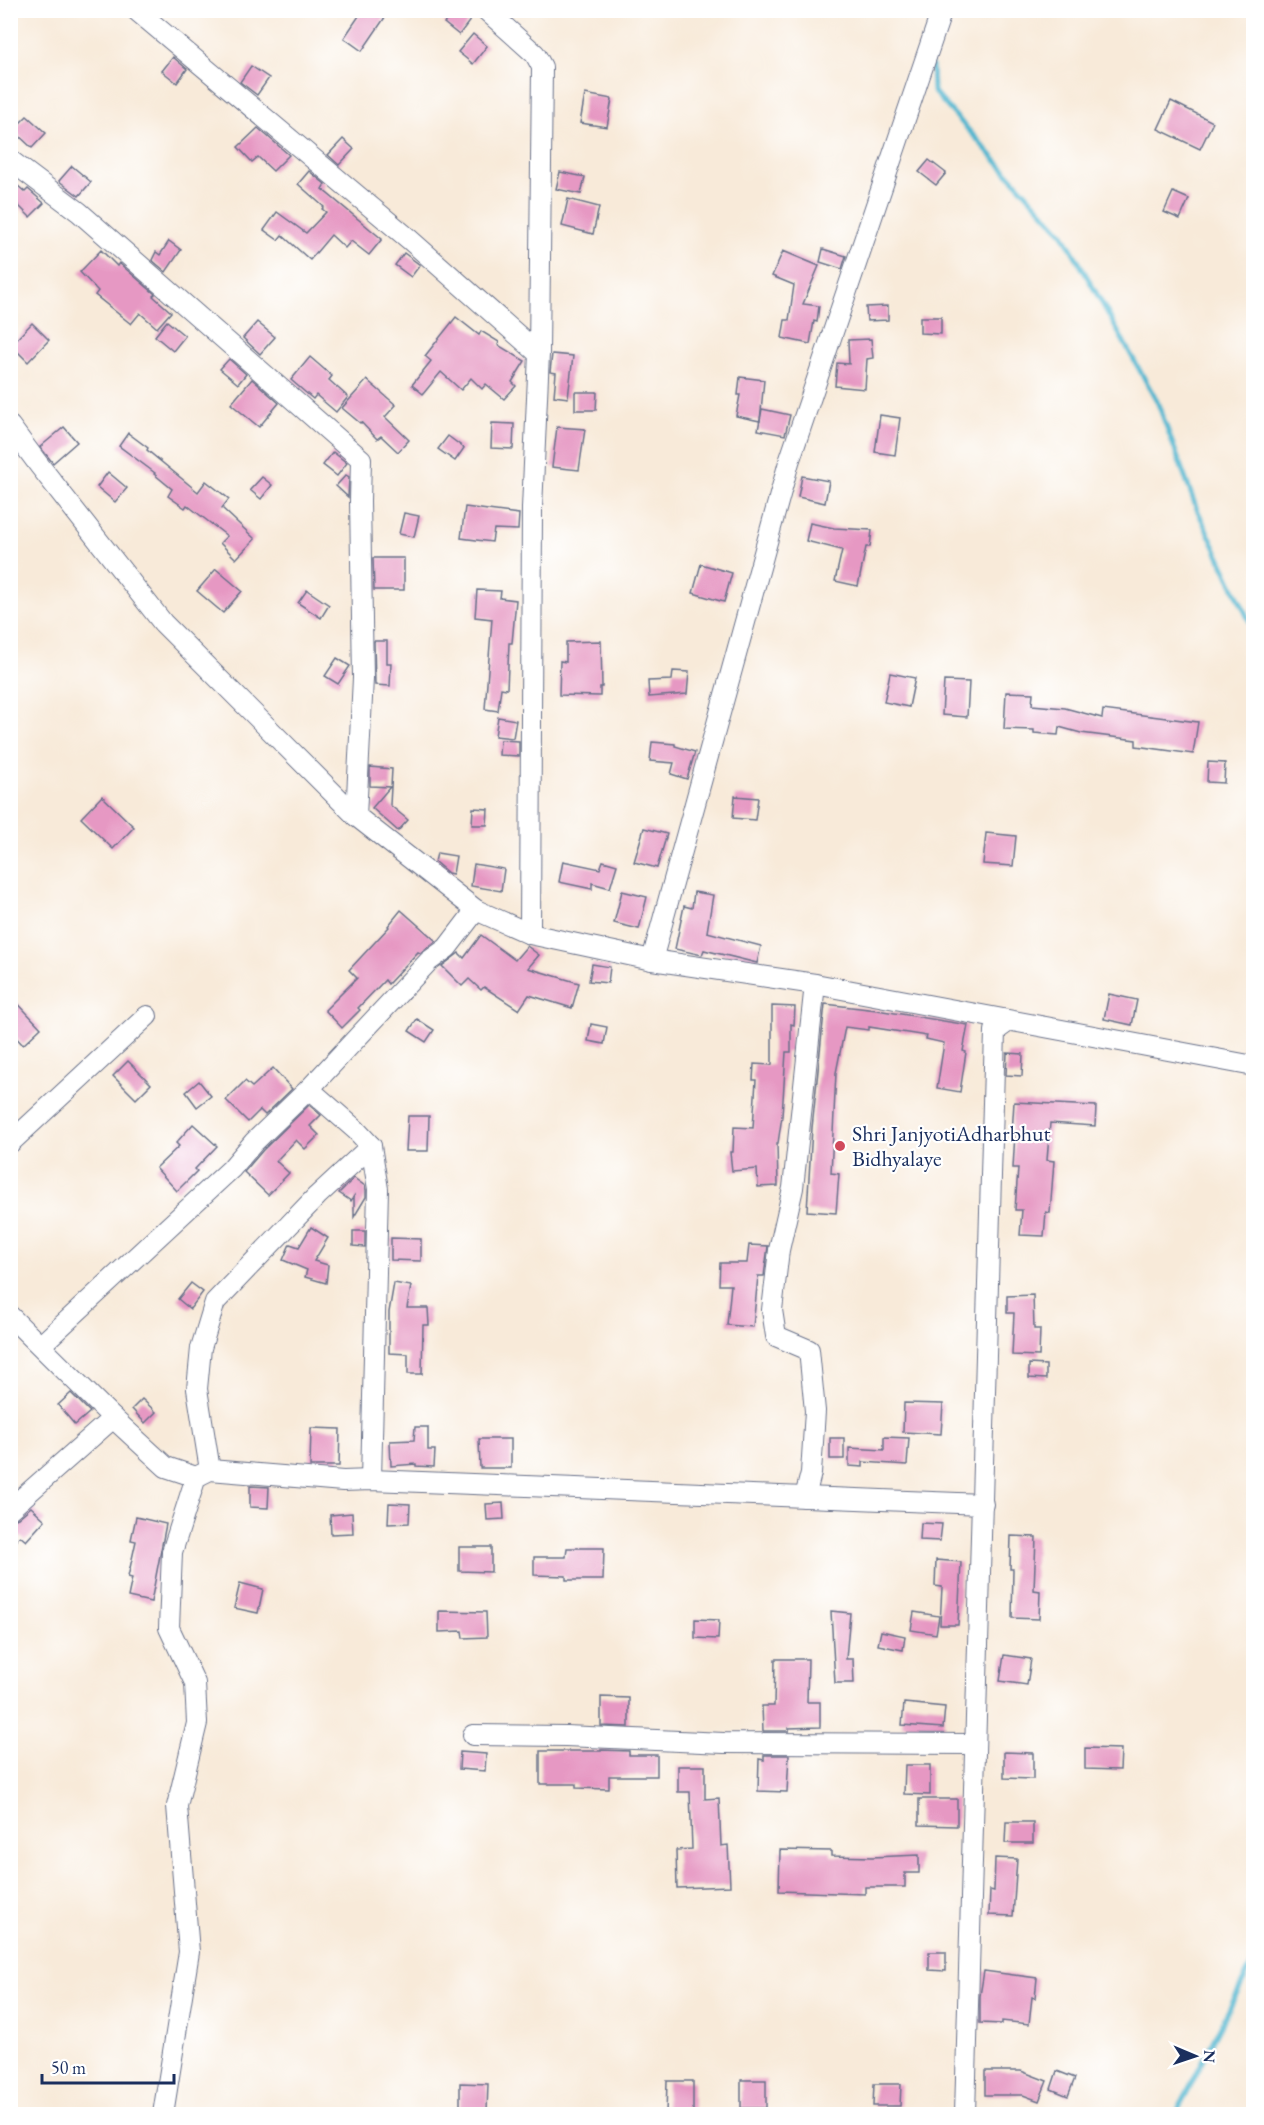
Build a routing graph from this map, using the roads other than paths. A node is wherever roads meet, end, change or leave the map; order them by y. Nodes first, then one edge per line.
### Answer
1 (136, 10) edge
2 (486, 10) edge
3 (942, 10) edge
4 (10, 160) edge
5 (539, 354) junction
6 (10, 426) edge
7 (356, 816) junction
8 (476, 910) junction
9 (530, 934) junction
10 (652, 960) junction
11 (814, 984) junction
12 (147, 1016) dead end
13 (1009, 1021) junction
14 (1254, 1066) edge
15 (309, 1089) junction
16 (10, 1143) edge
17 (371, 1146) junction
18 (10, 1316) edge
19 (40, 1346) junction
20 (113, 1418) junction
21 (203, 1474) junction
22 (371, 1480) junction
23 (805, 1497) junction
24 (983, 1504) junction
25 (10, 1509) edge
26 (473, 1735) dead end
27 (975, 1744) junction
28 (163, 2115) edge
29 (965, 2115) edge

1 - 5 street
2 - 5 street
3 - 10 street
4 - 7 street
5 - 9 street
6 - 7 street
7 - 8 street
8 - 9 street
8 - 15 street
9 - 10 street
10 - 11 street
11 - 13 street
11 - 23 street
12 - 16 street
13 - 14 street
13 - 24 street
15 - 17 street
15 - 19 street
17 - 21 street
17 - 22 street
18 - 19 street
19 - 20 street
20 - 21 street
20 - 25 street
21 - 22 street
21 - 28 street
22 - 23 street
23 - 24 street
24 - 27 street
26 - 27 street
27 - 29 street

